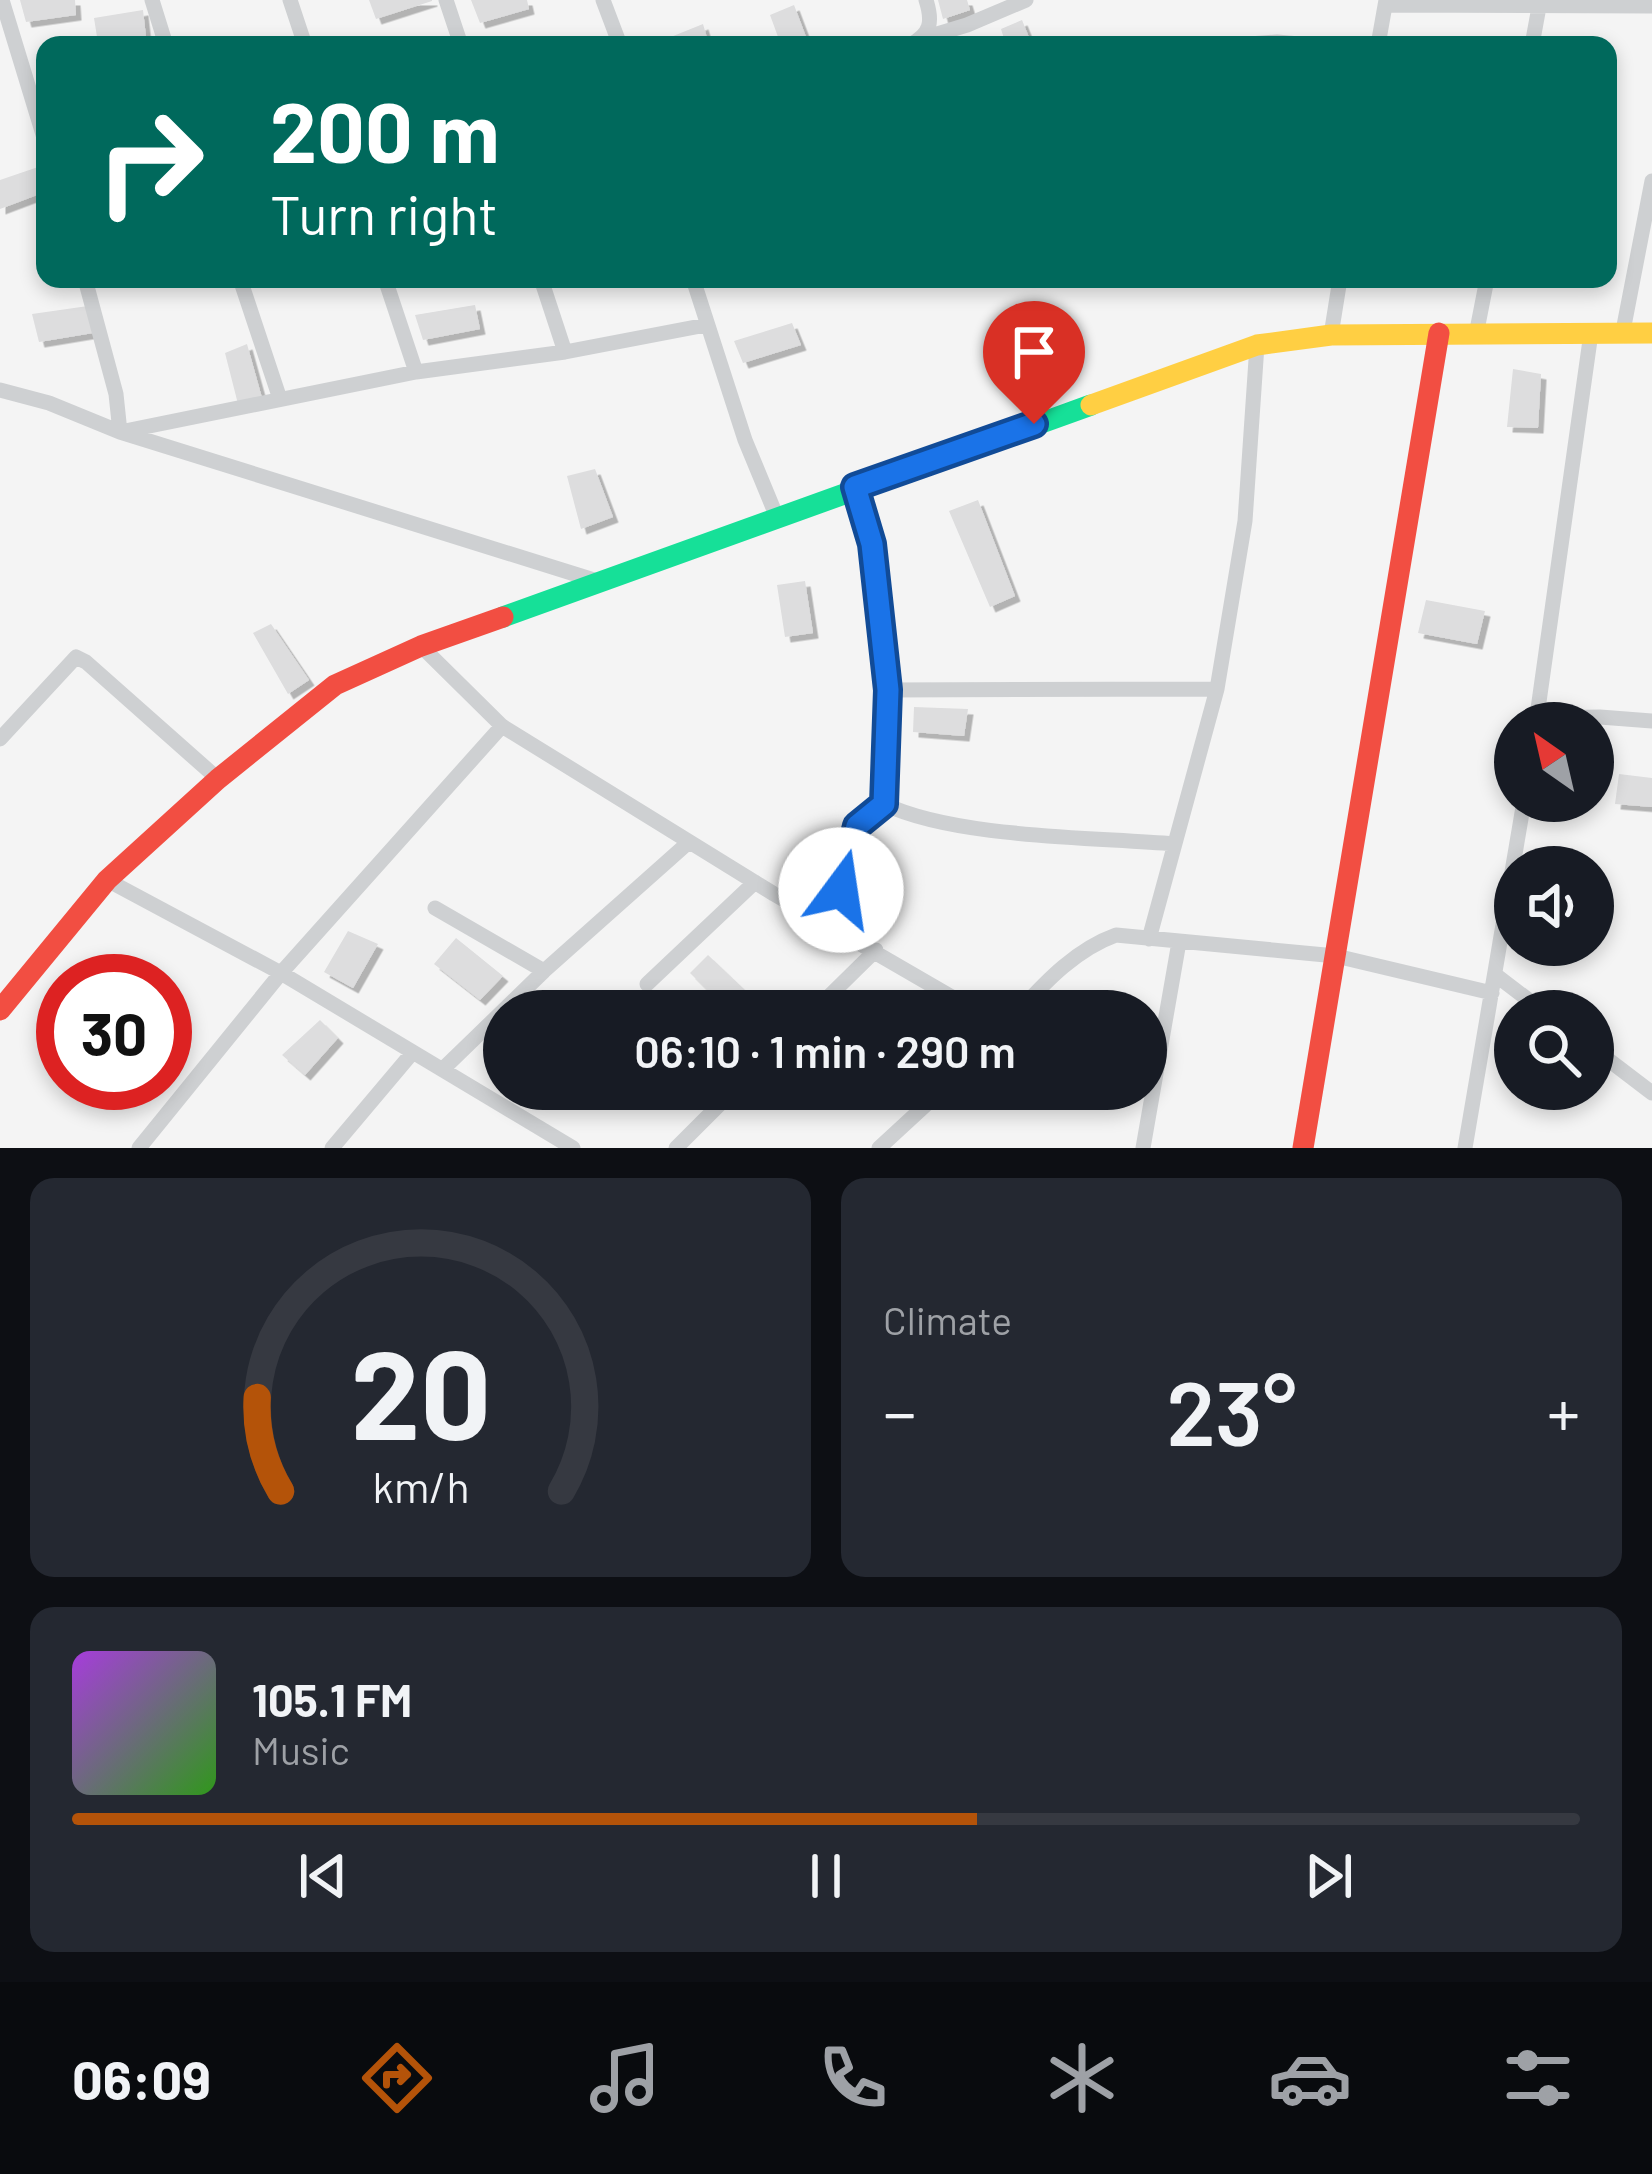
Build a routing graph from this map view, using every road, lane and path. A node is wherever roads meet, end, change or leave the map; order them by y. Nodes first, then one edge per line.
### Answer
1 (2, 0) edge
2 (152, 0) edge
3 (290, 0) edge
4 (446, 0) edge
5 (603, 0) edge
6 (926, 0) edge
7 (1025, 0) edge
8 (1385, 3) edge
9 (1652, 6) edge
10 (1539, 7) junction
11 (163, 36) edge
12 (302, 36) edge
13 (458, 36) edge
14 (617, 36) edge
15 (920, 36) edge
16 (930, 36) edge
17 (1380, 36) edge
18 (1534, 36) edge
19 (36, 111) edge
20 (1652, 181) edge
21 (87, 288) edge
22 (243, 288) edge
23 (388, 288) edge
24 (544, 288) edge
25 (698, 288) edge
26 (1339, 288) edge
27 (1484, 288) edge
28 (706, 325) junction
29 (1623, 331) junction
30 (1591, 333) junction
31 (1652, 333) edge
32 (1331, 334) junction
33 (1439, 334) junction
34 (1476, 335) junction
35 (1257, 345) junction
36 (565, 352) junction
37 (416, 372) junction
38 (0, 390) edge
39 (280, 399) junction
40 (120, 431) junction
41 (855, 487) junction
42 (776, 515) junction
43 (598, 582) junction
44 (421, 646) junction
45 (1217, 689) junction
46 (888, 690) junction
47 (1539, 702) edge
48 (1614, 721) edge
49 (1652, 721) edge
50 (502, 726) junction
51 (0, 739) edge
52 (218, 779) junction
53 (884, 804) junction
54 (1520, 822) edge
55 (689, 842) junction
56 (1174, 844) junction
57 (107, 880) junction
58 (754, 882) junction
59 (434, 908) dead end
60 (832, 926) junction
61 (1148, 939) junction
62 (1179, 942) junction
63 (876, 950) junction
64 (1336, 956) junction
65 (544, 971) junction
66 (281, 973) junction
67 (646, 984) dead end
68 (1494, 984) junction
69 (835, 990) edge
70 (942, 990) edge
71 (1038, 990) edge
72 (1505, 990) edge
73 (0, 1010) edge
74 (413, 1052) junction
75 (1614, 1064) edge
76 (443, 1069) junction
77 (1652, 1093) edge
78 (714, 1110) edge
79 (921, 1110) edge
80 (140, 1148) edge
81 (332, 1148) edge
82 (573, 1148) edge
83 (676, 1148) edge
84 (879, 1148) edge
85 (1144, 1148) edge
86 (1303, 1148) edge
87 (1466, 1148) edge

1 - 19 street
2 - 11 street
3 - 12 street
4 - 13 street
5 - 14 street
6 - 15 street
7 - 16 street
8 - 10 street
8 - 17 street
9 - 10 street
10 - 18 street
20 - 29 street
21 - 40 street
22 - 39 street
23 - 37 street
24 - 36 street
25 - 28 street
26 - 32 street
27 - 34 street
28 - 36 street
28 - 42 street
29 - 30 street
29 - 31 street
30 - 34 street
30 - 47 street
32 - 33 street
32 - 35 street
33 - 34 street
33 - 64 street
35 - 41 street
35 - 45 street
36 - 37 street
37 - 39 street
38 - 40 street
39 - 40 street
40 - 43 street
41 - 42 street
41 - 46 street
42 - 43 street
43 - 44 street
44 - 50 street
44 - 52 street
45 - 46 street
45 - 56 street
46 - 53 street
48 - 49 street
50 - 55 street
50 - 66 street
51 - 52 street
52 - 57 street
53 - 56 street
53 - 60 street
54 - 68 street
55 - 58 street
55 - 65 street
56 - 61 street
57 - 66 street
57 - 73 street
58 - 60 street
58 - 67 street
59 - 65 street
60 - 63 street
61 - 62 street
61 - 71 street
62 - 64 street
62 - 85 street
63 - 69 street
63 - 70 street
64 - 68 street
64 - 86 street
65 - 76 street
66 - 74 street
66 - 80 street
68 - 72 street
68 - 87 street
74 - 76 street
74 - 81 street
75 - 77 street
76 - 82 street
78 - 83 street
79 - 84 street

